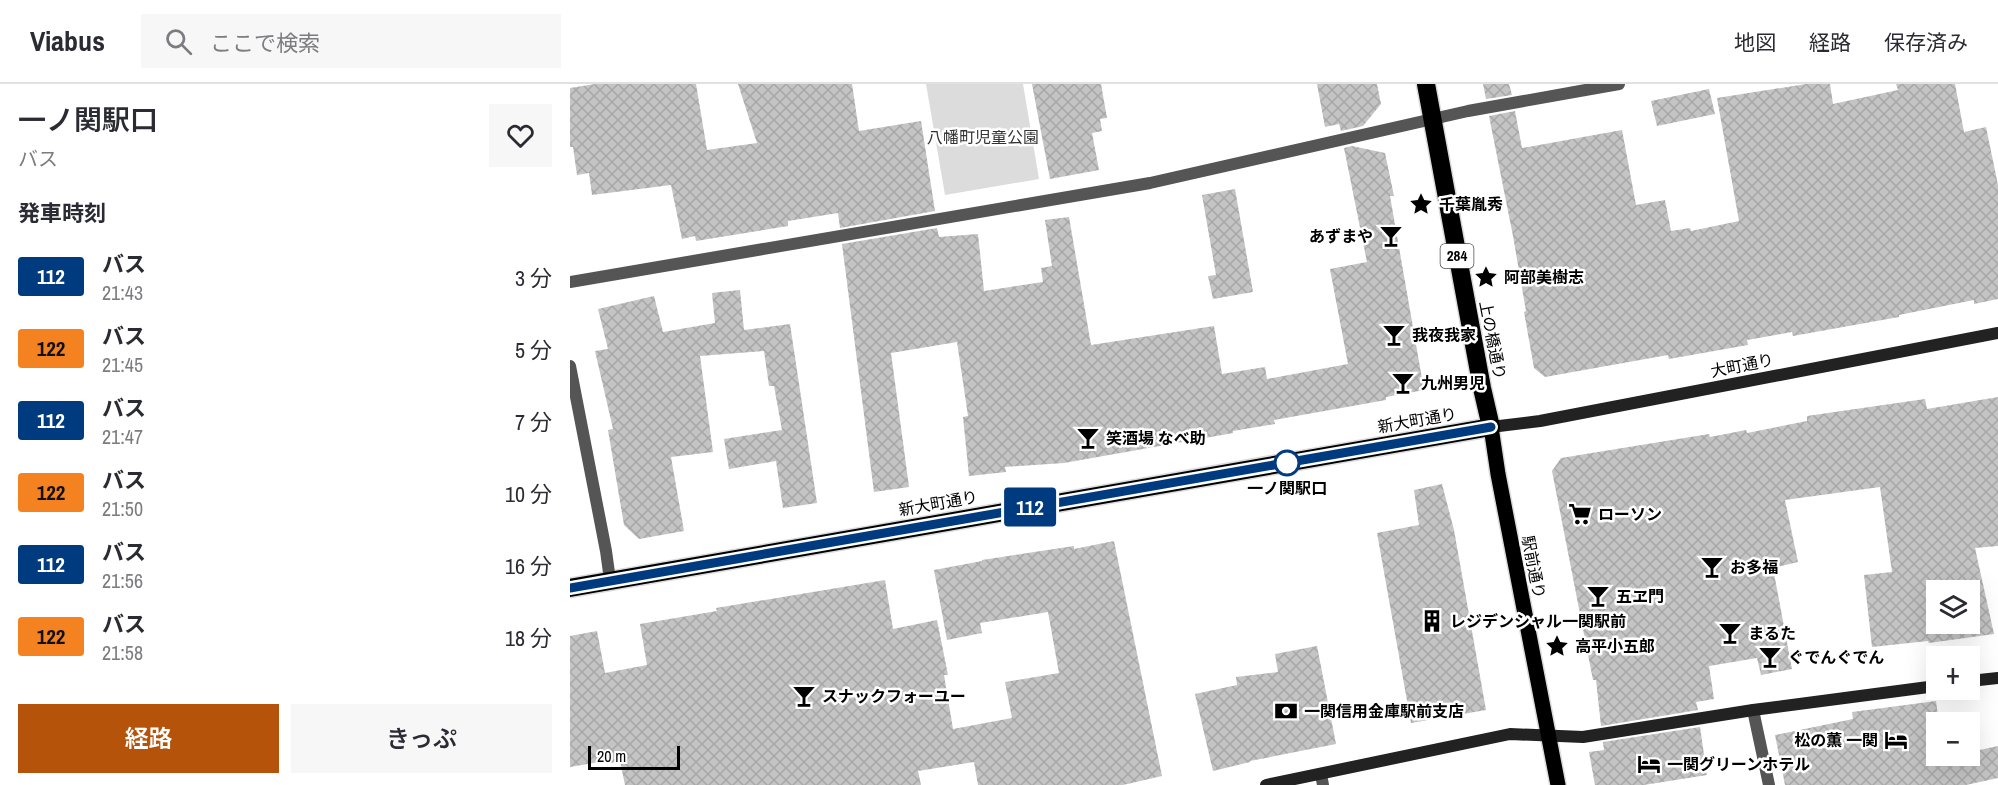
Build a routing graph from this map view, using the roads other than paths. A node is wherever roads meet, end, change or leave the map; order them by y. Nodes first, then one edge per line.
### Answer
1 (1426, 84) edge
2 (1619, 84) edge
3 (1432, 119) junction
4 (570, 282) edge
5 (1998, 333) edge
6 (570, 366) edge
7 (1491, 427) junction
8 (610, 580) junction
9 (570, 588) edge
10 (1998, 678) edge
11 (1980, 680) edge
12 (1926, 687) edge
13 (1753, 710) junction
14 (1548, 735) junction
15 (1322, 780) edge
16 (1266, 785) edge
17 (1558, 785) edge
18 (1769, 785) edge

1 - 3 highway, 上の橋通り / 284
2 - 3 street
3 - 4 street
3 - 7 highway, 上の橋通り / 284
5 - 7 street, 大町通り
6 - 8 street
7 - 8 highway, 新大町通り
7 - 14 main road, 駅前通り
8 - 9 highway, 新大町通り
10 - 11 street
12 - 13 street
13 - 14 street
13 - 18 street
14 - 15 street
14 - 17 main road, 駅前通り
15 - 16 street

